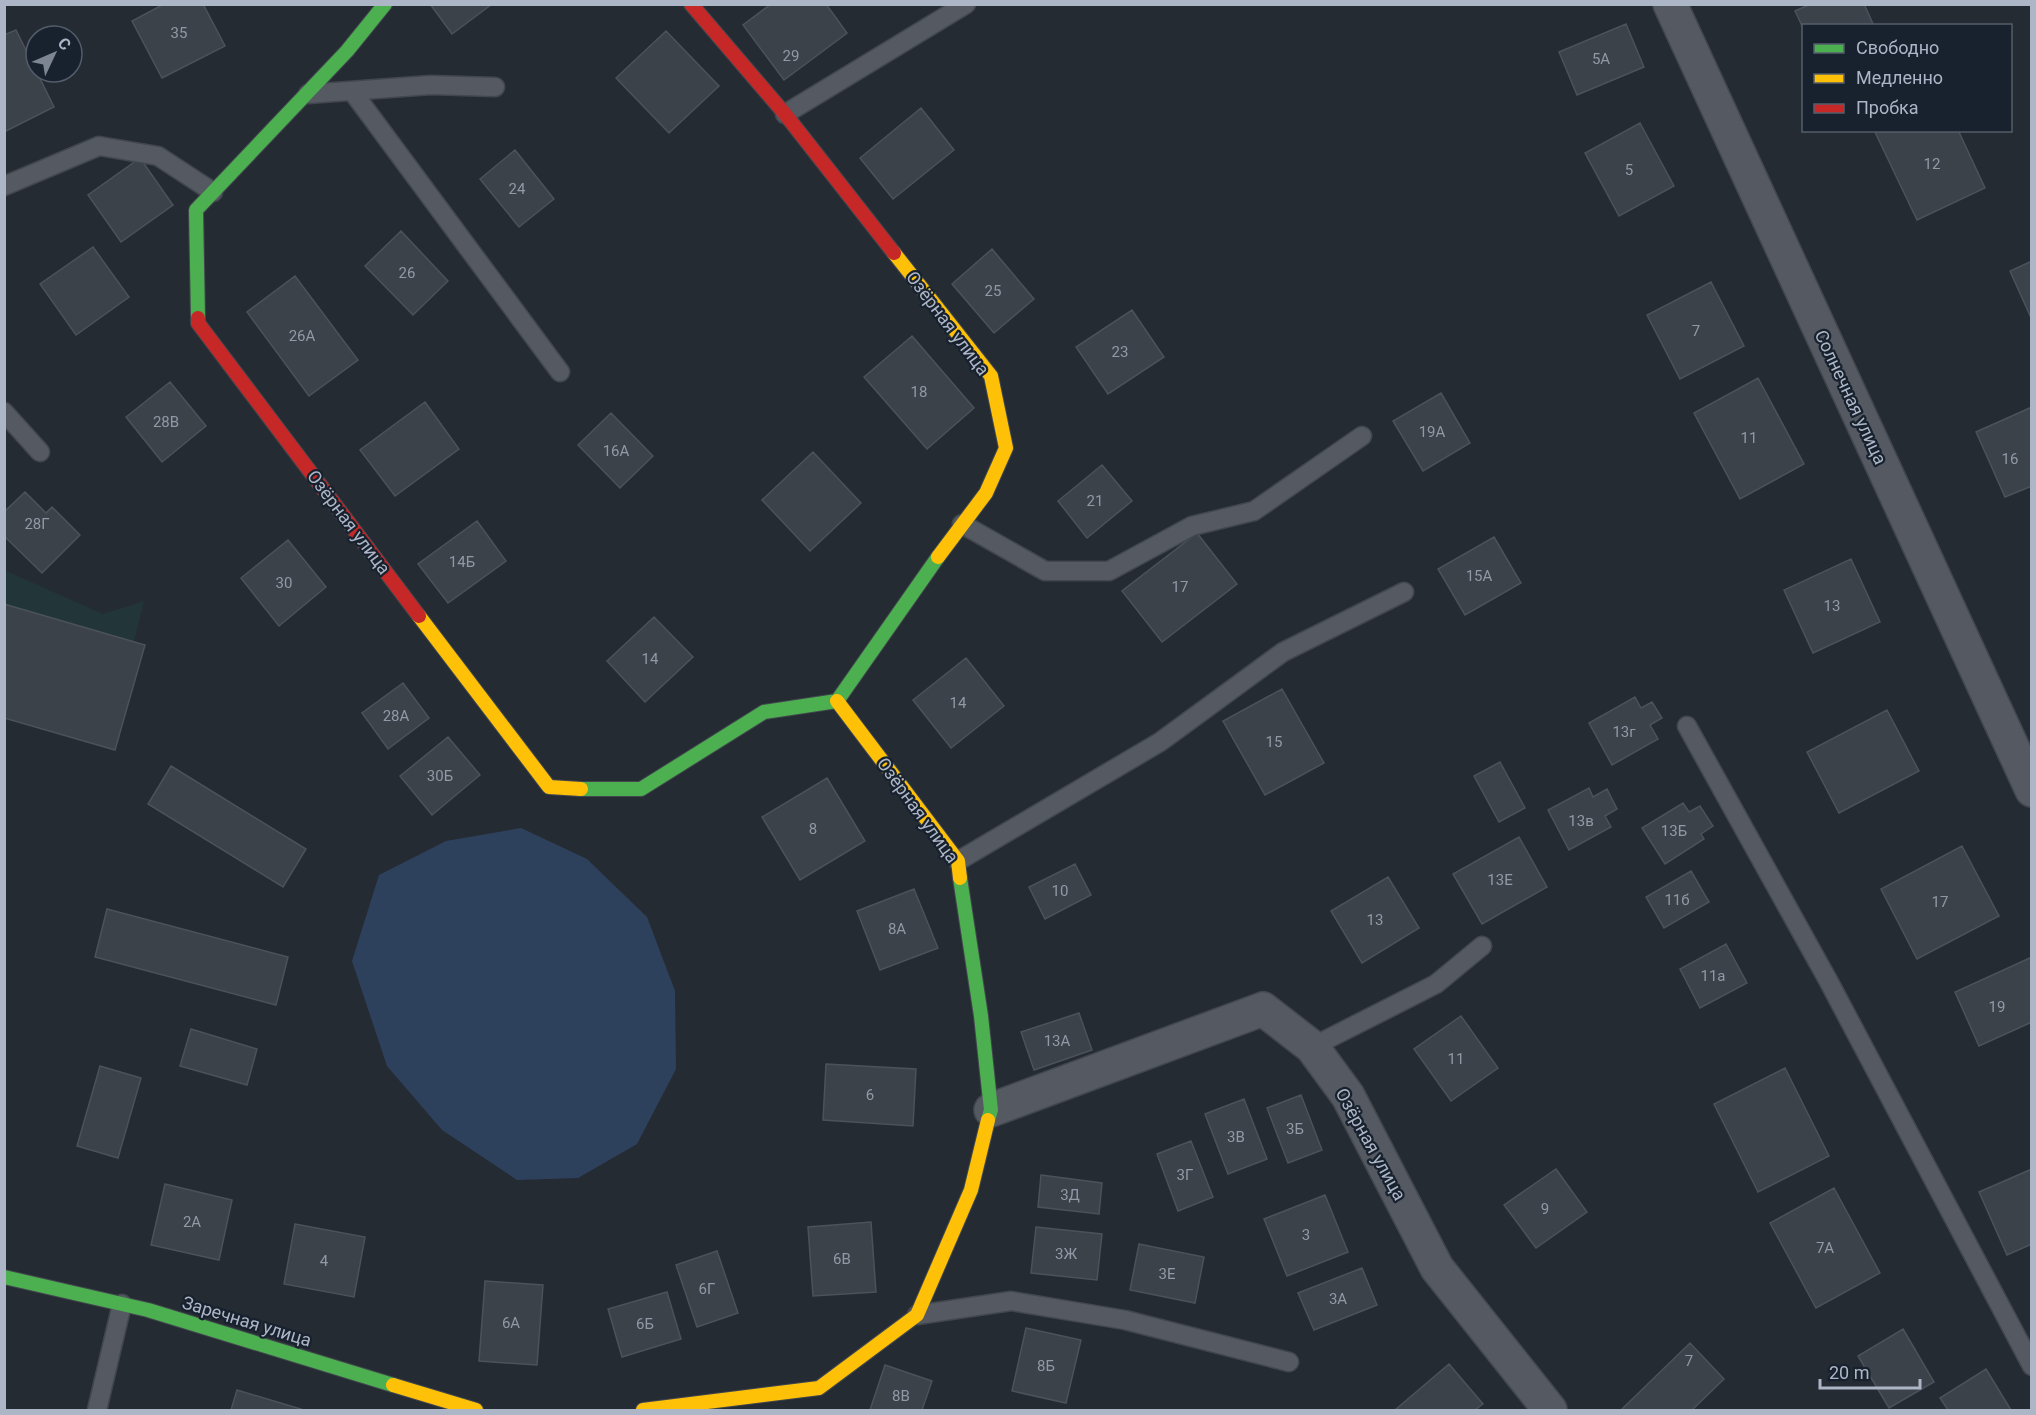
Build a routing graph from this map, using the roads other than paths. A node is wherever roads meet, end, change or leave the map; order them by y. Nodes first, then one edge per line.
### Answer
1 (385, 4) edge
2 (691, 4) edge
3 (966, 4) edge
4 (1670, 4) edge
5 (495, 87) dead end
6 (352, 91) junction
7 (306, 94) junction
8 (785, 114) junction
9 (4, 186) edge
10 (213, 192) junction
11 (560, 372) dead end
12 (4, 412) edge
13 (1362, 436) dead end
14 (40, 452) dead end
15 (962, 524) junction
16 (1404, 592) dead end
17 (837, 701) junction
18 (1687, 726) dead end
19 (2031, 790) edge
20 (958, 861) junction
21 (1482, 946) dead end
22 (1312, 1047) junction
23 (991, 1110) junction
24 (4, 1277) edge
25 (122, 1304) junction
26 (917, 1315) junction
27 (1289, 1362) dead end
28 (2031, 1366) edge
29 (97, 1410) edge
30 (476, 1410) edge
31 (643, 1410) edge
32 (1550, 1410) edge

1 - 7 street, Озёрная улица
2 - 8 street, Озёрная улица
3 - 8 lane
4 - 19 street, Солнечная улица
5 - 6 lane
6 - 7 lane
6 - 11 lane
7 - 10 street, Озёрная улица
8 - 15 street, Озёрная улица
9 - 10 lane
10 - 17 street, Озёрная улица
12 - 14 lane
13 - 15 lane
15 - 17 street, Озёрная улица
16 - 20 lane
17 - 20 street, Озёрная улица
18 - 28 lane
20 - 23 street, Озёрная улица
21 - 22 lane
22 - 23 street, Озёрная улица
22 - 32 street, Озёрная улица
23 - 26 street, Озёрная улица
24 - 25 street, Заречная улица
25 - 29 lane
25 - 30 street, Заречная улица
26 - 27 lane
26 - 31 street, Озёрная улица

